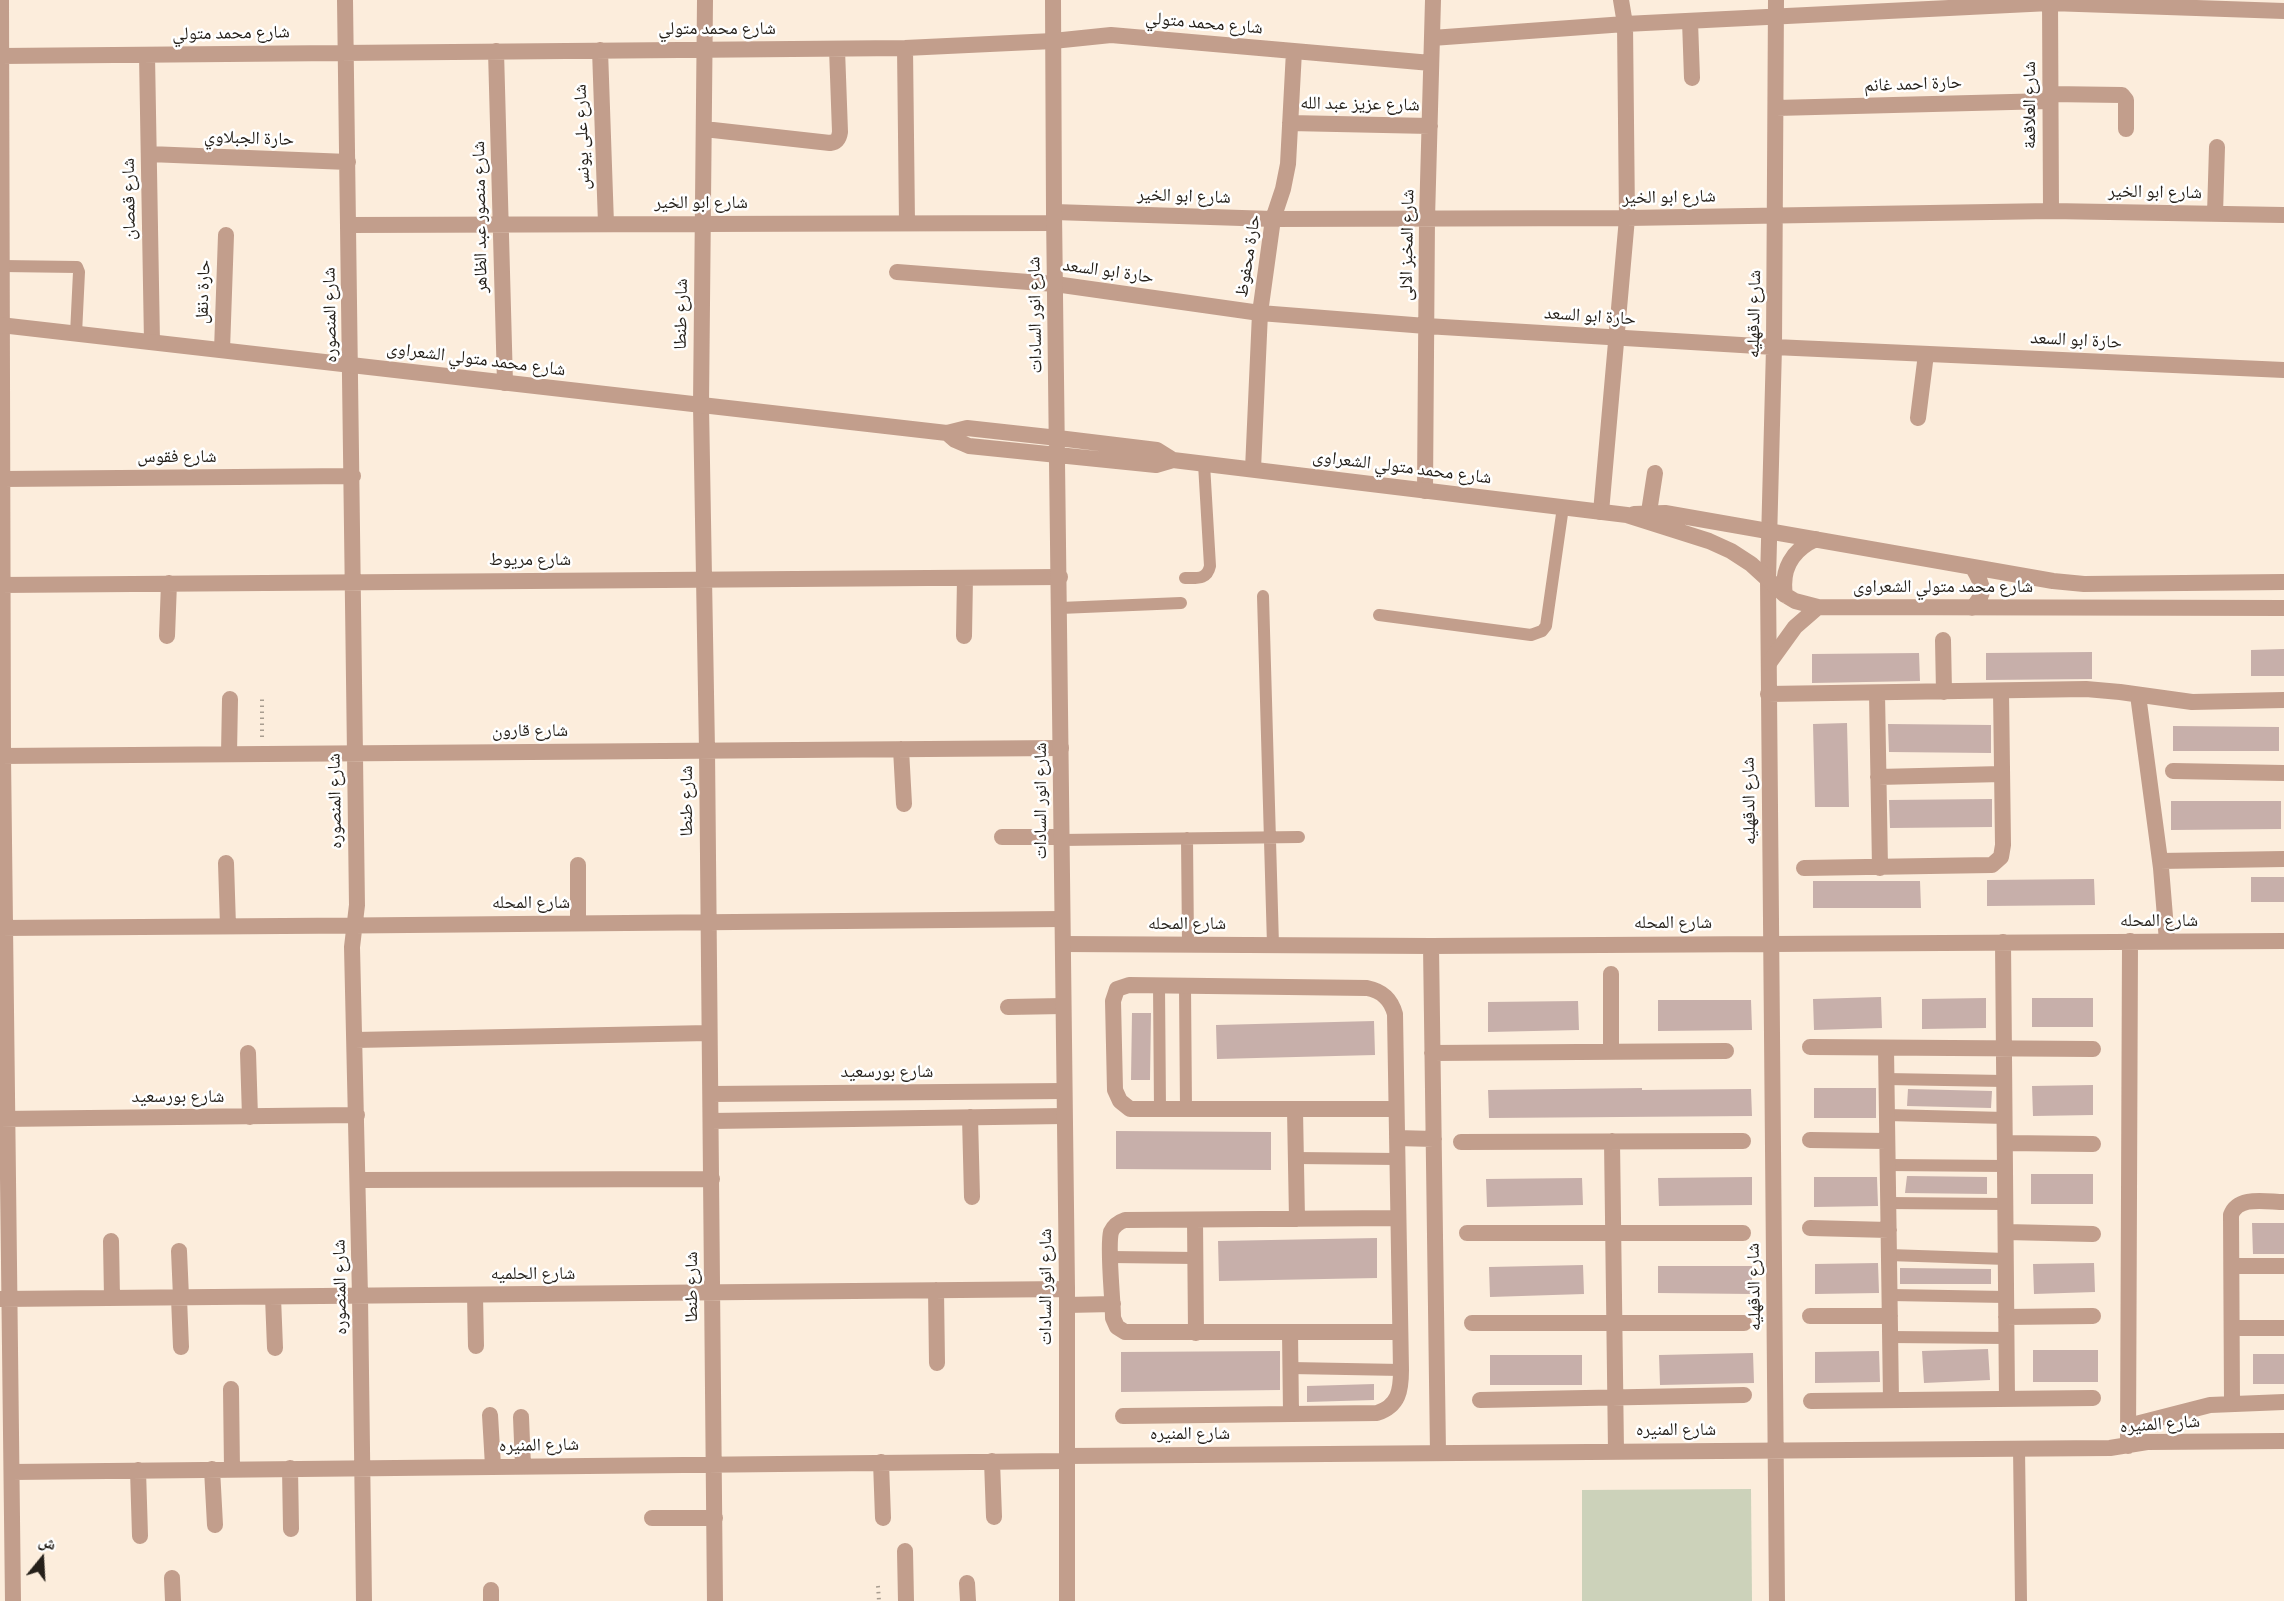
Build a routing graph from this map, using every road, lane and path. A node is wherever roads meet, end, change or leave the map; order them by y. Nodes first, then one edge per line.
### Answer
1 (1, 0) edge
2 (345, 0) edge
3 (705, 0) edge
4 (1053, 0) edge
5 (1433, 0) edge
6 (1621, 0) edge
7 (2050, 2) edge
8 (1776, 8) edge
9 (2284, 11) edge
10 (1690, 21) junction
11 (1625, 24) junction
12 (1, 38) edge
13 (1432, 38) junction
14 (1053, 41) junction
15 (905, 48) junction
16 (705, 49) junction
17 (837, 49) junction
18 (600, 50) junction
19 (496, 51) junction
20 (1294, 51) junction
21 (346, 52) junction
22 (147, 55) junction
23 (2, 56) junction
24 (1431, 63) junction
25 (1692, 78) dead end
26 (2050, 97) junction
27 (1776, 108) junction
28 (1290, 123) junction
29 (1430, 126) junction
30 (704, 129) junction
31 (2126, 129) dead end
32 (2217, 147) dead end
33 (149, 154) junction
34 (348, 162) junction
35 (2051, 211) junction
36 (2215, 214) junction
37 (2284, 215) edge
38 (1775, 216) junction
39 (1054, 217) junction
40 (1627, 218) junction
41 (1274, 219) junction
42 (1428, 219) junction
43 (703, 223) junction
44 (907, 223) junction
45 (606, 224) junction
46 (349, 225) junction
47 (501, 225) junction
48 (226, 235) dead end
49 (3, 266) junction
50 (897, 272) dead end
51 (1055, 284) junction
52 (1260, 313) junction
53 (2, 326) edge
54 (1426, 326) junction
55 (76, 334) junction
56 (1618, 339) junction
57 (152, 342) junction
58 (1774, 347) junction
59 (222, 350) junction
60 (1926, 354) junction
61 (351, 365) junction
62 (2284, 370) edge
63 (505, 382) junction
64 (701, 405) junction
65 (1918, 418) dead end
66 (947, 433) junction
67 (1058, 438) junction
68 (1058, 456) junction
69 (1173, 460) junction
70 (1204, 464) junction
71 (1253, 469) junction
72 (1655, 473) dead end
73 (352, 476) junction
74 (3, 478) junction
75 (1425, 491) junction
76 (1563, 507) junction
77 (1601, 512) junction
78 (1649, 512) junction
79 (1627, 515) junction
80 (1769, 531) junction
81 (1816, 539) junction
82 (1973, 568) junction
83 (964, 578) junction
84 (1060, 578) junction
85 (1185, 578) dead end
86 (705, 580) junction
87 (1768, 580) junction
88 (354, 582) junction
89 (2284, 582) edge
90 (169, 583) junction
91 (1, 585) edge
92 (1785, 595) junction
93 (1263, 596) dead end
94 (1181, 603) dead end
95 (1818, 607) junction
96 (1060, 608) junction
97 (1972, 608) junction
98 (2284, 608) edge
99 (1379, 615) dead end
100 (167, 636) dead end
101 (964, 636) dead end
102 (1943, 640) dead end
103 (1769, 663) junction
104 (2001, 691) junction
105 (1944, 692) junction
106 (1877, 693) junction
107 (1768, 694) junction
108 (2138, 695) junction
109 (262, 697) dead end
110 (230, 699) dead end
111 (2284, 700) edge
112 (1061, 748) junction
113 (901, 749) junction
114 (707, 750) junction
115 (355, 752) junction
116 (262, 753) junction
117 (229, 754) junction
118 (2, 756) edge
119 (2173, 771) dead end
120 (2284, 773) edge
121 (2002, 774) junction
122 (1878, 777) junction
123 (904, 804) dead end
124 (1002, 837) dead end
125 (1270, 837) junction
126 (1299, 837) dead end
127 (1061, 838) junction
128 (1186, 838) junction
129 (2284, 859) edge
130 (2160, 861) junction
131 (226, 863) dead end
132 (578, 865) dead end
133 (1804, 868) dead end
134 (1880, 868) junction
135 (1062, 919) junction
136 (578, 923) junction
137 (708, 924) junction
138 (354, 925) junction
139 (228, 926) junction
140 (3, 928) edge
141 (2130, 941) junction
142 (2167, 941) junction
143 (2284, 941) edge
144 (2003, 942) junction
145 (1772, 943) junction
146 (1063, 944) junction
147 (1188, 945) junction
148 (1273, 945) junction
149 (1431, 946) junction
150 (1611, 974) dead end
151 (1159, 985) junction
152 (1185, 986) junction
153 (1063, 1006) junction
154 (1008, 1007) dead end
155 (709, 1033) junction
156 (355, 1041) junction
157 (1810, 1047) dead end
158 (1886, 1048) junction
159 (2004, 1049) junction
160 (2093, 1049) dead end
161 (1726, 1051) dead end
162 (1611, 1052) junction
163 (248, 1053) dead end
164 (1432, 1053) junction
165 (1886, 1079) junction
166 (2004, 1081) junction
167 (1064, 1091) junction
168 (711, 1094) junction
169 (1396, 1109) junction
170 (1160, 1110) junction
171 (1186, 1110) junction
172 (1295, 1110) junction
173 (357, 1115) junction
174 (1887, 1115) junction
175 (1064, 1116) junction
176 (250, 1117) junction
177 (970, 1118) junction
178 (2005, 1118) junction
179 (4, 1119) edge
180 (711, 1121) junction
181 (1397, 1138) junction
182 (1434, 1139) junction
183 (1810, 1140) dead end
184 (1612, 1141) junction
185 (1743, 1141) dead end
186 (1887, 1141) junction
187 (1461, 1142) dead end
188 (2005, 1143) junction
189 (2093, 1144) dead end
190 (1296, 1158) junction
191 (1397, 1159) junction
192 (1888, 1165) junction
193 (2005, 1166) junction
194 (712, 1179) junction
195 (358, 1180) junction
196 (972, 1197) dead end
197 (2284, 1202) edge
198 (1888, 1203) junction
199 (2006, 1204) junction
200 (1398, 1218) junction
201 (1297, 1219) junction
202 (1195, 1220) junction
203 (1810, 1228) dead end
204 (1889, 1230) junction
205 (2006, 1232) junction
206 (1467, 1233) dead end
207 (1613, 1233) junction
208 (1743, 1233) dead end
209 (2093, 1234) dead end
210 (111, 1241) dead end
211 (179, 1251) dead end
212 (1889, 1256) junction
213 (1111, 1257) junction
214 (1195, 1258) junction
215 (2006, 1259) junction
216 (2232, 1266) junction
217 (2284, 1266) edge
218 (936, 1290) junction
219 (713, 1294) junction
220 (475, 1295) junction
221 (1890, 1295) junction
222 (360, 1296) junction
223 (180, 1297) junction
224 (273, 1297) junction
225 (1067, 1297) junction
226 (2006, 1297) junction
227 (112, 1298) junction
228 (5, 1299) edge
229 (1113, 1304) junction
230 (1810, 1316) dead end
231 (1890, 1316) junction
232 (2093, 1316) dead end
233 (2006, 1317) junction
234 (1472, 1323) dead end
235 (1614, 1323) junction
236 (1744, 1323) dead end
237 (2232, 1328) junction
238 (2284, 1328) edge
239 (1290, 1332) junction
240 (1400, 1332) junction
241 (1196, 1333) junction
242 (1890, 1337) junction
243 (2007, 1338) junction
244 (477, 1346) dead end
245 (181, 1347) dead end
246 (274, 1348) dead end
247 (937, 1363) dead end
248 (1291, 1368) junction
249 (1401, 1370) junction
250 (231, 1389) dead end
251 (1744, 1395) dead end
252 (1615, 1398) junction
253 (2093, 1398) dead end
254 (2007, 1399) junction
255 (1480, 1400) dead end
256 (1891, 1400) junction
257 (1811, 1401) dead end
258 (2284, 1402) edge
259 (2232, 1403) junction
260 (1291, 1413) junction
261 (490, 1415) dead end
262 (521, 1416) dead end
263 (1123, 1416) dead end
264 (6, 1420) edge
265 (2128, 1426) junction
266 (2284, 1441) edge
267 (2128, 1446) junction
268 (2019, 1448) junction
269 (1776, 1450) junction
270 (1616, 1451) junction
271 (1438, 1453) junction
272 (1067, 1458) junction
273 (992, 1461) junction
274 (881, 1462) junction
275 (714, 1464) junction
276 (493, 1466) junction
277 (523, 1466) junction
278 (290, 1468) junction
279 (362, 1468) junction
280 (212, 1469) junction
281 (232, 1469) junction
282 (138, 1470) junction
283 (12, 1472) junction
284 (994, 1517) dead end
285 (652, 1518) dead end
286 (715, 1518) junction
287 (883, 1518) dead end
288 (214, 1525) dead end
289 (291, 1529) dead end
290 (140, 1536) dead end
291 (905, 1551) dead end
292 (172, 1578) dead end
293 (967, 1583) dead end
294 (878, 1586) dead end
295 (13, 1601) edge
296 (173, 1601) edge
297 (364, 1601) edge
298 (715, 1601) edge
299 (879, 1601) edge
300 (906, 1601) edge
301 (968, 1601) edge
302 (1067, 1601) edge
303 (1777, 1601) edge
304 (2021, 1601) edge

1 - 12 street
2 - 21 street, شارع المنصوره
3 - 16 street, شارع طنطا
4 - 14 street, شارع انور السادات
5 - 13 street, شارع المخبز الالى
6 - 11 street
7 - 8 street
7 - 9 street
7 - 26 street, شارع العلاقمة
8 - 10 street
8 - 27 street, شارع الدقهليه
10 - 11 street
10 - 25 street
11 - 13 street
11 - 40 street
12 - 23 street
13 - 24 street, شارع المخبز الالى
14 - 15 street, شارع محمد متولي
14 - 20 street, شارع محمد متولي
14 - 39 street, شارع انور السادات
15 - 17 street, شارع محمد متولي
15 - 44 street
16 - 17 street, شارع محمد متولي
16 - 18 street, شارع محمد متولي
16 - 30 street, شارع طنطا
17 - 30 street
18 - 19 street, شارع محمد متولي
18 - 45 street, شارع على يونس
19 - 21 street, شارع محمد متولي
19 - 47 street, شارع منصور عبد الظاهر
20 - 24 street, شارع محمد متولي
20 - 28 street, حارة محفوظ
21 - 22 street, شارع محمد متولي
21 - 34 street, شارع المنصوره
22 - 23 street, شارع محمد متولي
22 - 33 street, شارع قمصان
23 - 49 street
24 - 29 street, شارع المخبز الالى
26 - 27 street, حارة احمد غانم
26 - 31 street, حارة احمد غانم
26 - 35 street, شارع العلاقمة
27 - 38 street, شارع الدقهليه
28 - 29 street, شارع عزيز عبد الله
28 - 41 street, حارة محفوظ
29 - 42 street, شارع المخبز الالى
30 - 43 street, شارع طنطا
32 - 36 street
33 - 34 street, حارة الجبلاوي
33 - 57 street, شارع قمصان
34 - 46 street, شارع المنصوره
35 - 36 street, شارع ابو الخير
35 - 38 street, شارع ابو الخير
36 - 37 street, شارع ابو الخير
38 - 40 street, شارع ابو الخير
38 - 58 street, شارع الدقهليه
39 - 41 street, شارع ابو الخير
39 - 44 street, شارع ابو الخير
39 - 51 street, شارع انور السادات
40 - 42 street, شارع ابو الخير
40 - 56 street
41 - 42 street, شارع ابو الخير
41 - 52 street, حارة محفوظ
42 - 54 street, شارع المخبز الالى
43 - 44 street, شارع ابو الخير
43 - 45 street, شارع ابو الخير
43 - 64 street, شارع طنطا
45 - 47 street, شارع ابو الخير
46 - 47 street, شارع ابو الخير
46 - 61 street, شارع المنصوره
47 - 63 street, شارع منصور عبد الظاهر
48 - 59 street, حارة دنقل
49 - 53 street
49 - 55 lane
50 - 51 street, حارة ابو السعد
51 - 52 street, حارة ابو السعد
51 - 67 street, شارع انور السادات
52 - 54 street, حارة ابو السعد
52 - 71 street, حارة محفوظ
53 - 55 street, شارع محمد متولي الشعراوى
53 - 74 street
54 - 56 street, حارة ابو السعد
54 - 75 street, شارع المخبز الالى
55 - 57 street, شارع محمد متولي الشعراوى
56 - 58 street, حارة ابو السعد
56 - 77 street
57 - 59 street, شارع محمد متولي الشعراوى
58 - 60 street, حارة ابو السعد
58 - 80 street, شارع الدقهليه
59 - 61 street, شارع محمد متولي الشعراوى
60 - 62 street, حارة ابو السعد
60 - 65 street
61 - 63 street, شارع محمد متولي الشعراوى
61 - 73 street, شارع المنصوره
63 - 64 street, شارع محمد متولي الشعراوى
64 - 66 street, شارع محمد متولي الشعراوى
64 - 86 street, شارع طنطا
66 - 67 street, شارع محمد متولي الشعراوى
66 - 68 street, شارع محمد متولي الشعراوى
67 - 68 street, شارع انور السادات
67 - 69 street, شارع محمد متولي الشعراوى
68 - 69 street, شارع محمد متولي الشعراوى
68 - 84 street, شارع انور السادات
69 - 70 street, شارع محمد متولي الشعراوى
70 - 71 street, شارع محمد متولي الشعراوى
70 - 85 lane
71 - 75 street, شارع محمد متولي الشعراوى
72 - 78 street
73 - 74 street, شارع فقوس
73 - 88 street, شارع المنصوره
74 - 91 street
75 - 76 street, شارع محمد متولي الشعراوى
76 - 77 street, شارع محمد متولي الشعراوى
76 - 99 lane
77 - 79 street, شارع محمد متولي الشعراوى
78 - 79 street, شارع محمد متولي الشعراوى
78 - 80 street, شارع محمد متولي الشعراوى
79 - 87 street, شارع محمد متولي الشعراوى
80 - 81 street, شارع محمد متولي الشعراوى
80 - 87 street, شارع الدقهليه
81 - 82 street, شارع محمد متولي الشعراوى
81 - 92 street
82 - 89 street, شارع محمد متولي الشعراوى
82 - 97 street
83 - 84 street, شارع مريوط
83 - 86 street, شارع مريوط
83 - 101 street
84 - 96 street, شارع انور السادات
86 - 88 street, شارع مريوط
86 - 114 street, شارع طنطا
87 - 92 street, شارع محمد متولي الشعراوى
87 - 103 street, شارع الدقهليه
88 - 90 street, شارع مريوط
88 - 115 street, شارع المنصوره
90 - 91 street, شارع مريوط
90 - 100 street
91 - 118 street
92 - 95 street, شارع محمد متولي الشعراوى
93 - 125 lane
94 - 96 lane
95 - 97 street, شارع محمد متولي الشعراوى
95 - 103 street
96 - 112 street, شارع انور السادات
97 - 98 street, شارع محمد متولي الشعراوى
102 - 105 street
103 - 107 street, شارع الدقهليه
104 - 105 street
104 - 108 street
104 - 121 street
105 - 106 street
106 - 107 street
106 - 122 street
107 - 145 street, شارع الدقهليه
108 - 111 street
108 - 130 street
109 - 116 path
110 - 117 street
112 - 113 street, شارع قارون
112 - 127 street, شارع انور السادات
113 - 114 street, شارع قارون
113 - 123 street
114 - 115 street, شارع قارون
114 - 137 street, شارع طنطا
115 - 116 street, شارع قارون
115 - 138 street, شارع المنصوره
116 - 117 street, شارع قارون
117 - 118 street, شارع قارون
118 - 140 street
119 - 120 street
121 - 122 street
121 - 134 street
122 - 134 street
124 - 127 street
125 - 126 lane
125 - 128 lane
125 - 148 lane
127 - 128 lane
127 - 135 street, شارع انور السادات
128 - 147 lane
129 - 130 street
130 - 142 street
131 - 139 street
132 - 136 street
133 - 134 street
135 - 137 street, شارع المحله
135 - 146 street, شارع انور السادات
136 - 137 street, شارع المحله
136 - 138 street, شارع المحله
137 - 155 street, شارع طنطا
138 - 139 street, شارع المحله
138 - 156 street, شارع المنصوره
139 - 140 street, شارع المحله
140 - 179 street
141 - 142 street, شارع المحله
141 - 144 street, شارع المحله
141 - 265 street
142 - 143 street, شارع المحله
144 - 145 street, شارع المحله
144 - 159 street
145 - 149 street, شارع المحله
145 - 269 street, شارع الدقهليه
146 - 147 street, شارع المحله
146 - 153 street, شارع انور السادات
147 - 148 street, شارع المحله
148 - 149 street, شارع المحله
149 - 164 street
150 - 162 street
151 - 152 street
151 - 170 lane
151 - 170 street
152 - 169 street
152 - 171 lane
153 - 154 street
153 - 167 street, شارع انور السادات
155 - 156 street
155 - 168 street, شارع طنطا
156 - 173 street, شارع المنصوره
157 - 158 street
158 - 159 street
158 - 165 street
159 - 160 street
159 - 166 street
161 - 162 street
162 - 164 street
163 - 176 street
164 - 182 street
165 - 166 lane
165 - 174 street
166 - 178 street
167 - 168 street, شارع بورسعيد
167 - 175 street, شارع انور السادات
168 - 180 street, شارع طنطا
169 - 172 street
169 - 181 street
170 - 171 street
171 - 172 street
172 - 190 street
173 - 176 street, شارع بورسعيد
173 - 195 street, شارع المنصوره
174 - 178 lane
174 - 186 street
175 - 177 street
175 - 225 street, شارع انور السادات
176 - 179 street, شارع بورسعيد
177 - 180 street
177 - 196 street
178 - 188 street
179 - 228 street
180 - 194 street, شارع طنطا
181 - 182 street
181 - 191 street
182 - 271 street
183 - 186 street
184 - 185 street
184 - 187 street
184 - 207 street
186 - 192 street
188 - 189 street
188 - 193 street
190 - 191 lane
190 - 201 street
191 - 200 street
192 - 193 lane
192 - 198 street
193 - 199 street
194 - 195 street
194 - 219 street, شارع طنطا
195 - 222 street, شارع المنصوره
197 - 216 street
198 - 199 lane
198 - 204 street
199 - 205 street
200 - 201 street
200 - 240 street
201 - 202 street
202 - 213 street
202 - 214 street
203 - 204 street
204 - 212 street
205 - 209 street
205 - 215 street
206 - 207 street
207 - 208 street
207 - 235 street
210 - 227 street
211 - 223 street
212 - 215 lane
212 - 221 street
213 - 214 lane
213 - 229 street
214 - 241 street
215 - 226 street
216 - 217 street
216 - 237 street
218 - 219 street, شارع الحلميه
218 - 225 street, شارع الحلميه
218 - 247 street
219 - 220 street, شارع الحلميه
219 - 275 street, شارع طنطا
220 - 222 street, شارع الحلميه
220 - 244 street
221 - 226 lane
221 - 231 street
222 - 224 street, شارع الحلميه
222 - 279 street, شارع المنصوره
223 - 224 street, شارع الحلميه
223 - 227 street, شارع الحلميه
223 - 245 street
224 - 246 street
225 - 229 street, شارع الحلميه
225 - 272 street, شارع انور السادات
226 - 233 street
227 - 228 street, شارع الحلميه
228 - 264 street
229 - 241 street
230 - 231 street
231 - 242 street
232 - 233 street
233 - 243 street
234 - 235 street
235 - 236 street
235 - 252 street
237 - 238 street
237 - 259 street
239 - 240 street
239 - 241 street
239 - 248 street
240 - 249 street
242 - 243 lane
242 - 256 street
243 - 254 street
248 - 249 lane
248 - 260 street
249 - 260 street
250 - 281 street
251 - 252 street
252 - 255 street
252 - 270 street
253 - 254 street
254 - 256 street
256 - 257 street
258 - 259 street
259 - 265 street
260 - 263 street
261 - 276 street
262 - 277 street
264 - 283 street
265 - 267 street
266 - 267 street, شارع المنيره
267 - 268 street, شارع المنيره
268 - 269 street, شارع المنيره
268 - 304 lane
269 - 270 street, شارع المنيره
269 - 303 street, شارع الدقهليه
270 - 271 street, شارع المنيره
271 - 272 street, شارع المنيره
272 - 273 street, شارع المنيره
272 - 302 street, شارع انور السادات
273 - 274 street, شارع المنيره
273 - 284 street
274 - 275 street, شارع المنيره
274 - 287 street
275 - 277 street, شارع المنيره
275 - 286 street, شارع طنطا
276 - 277 street, شارع المنيره
276 - 279 street, شارع المنيره
278 - 279 street, شارع المنيره
278 - 281 street, شارع المنيره
278 - 289 street
279 - 297 street, شارع المنصوره
280 - 281 street, شارع المنيره
280 - 282 street, شارع المنيره
280 - 288 street
282 - 283 street, شارع المنيره
282 - 290 street
283 - 295 street
285 - 286 street
286 - 298 street, شارع طنطا
291 - 300 street
292 - 296 street
293 - 301 street
294 - 299 path

